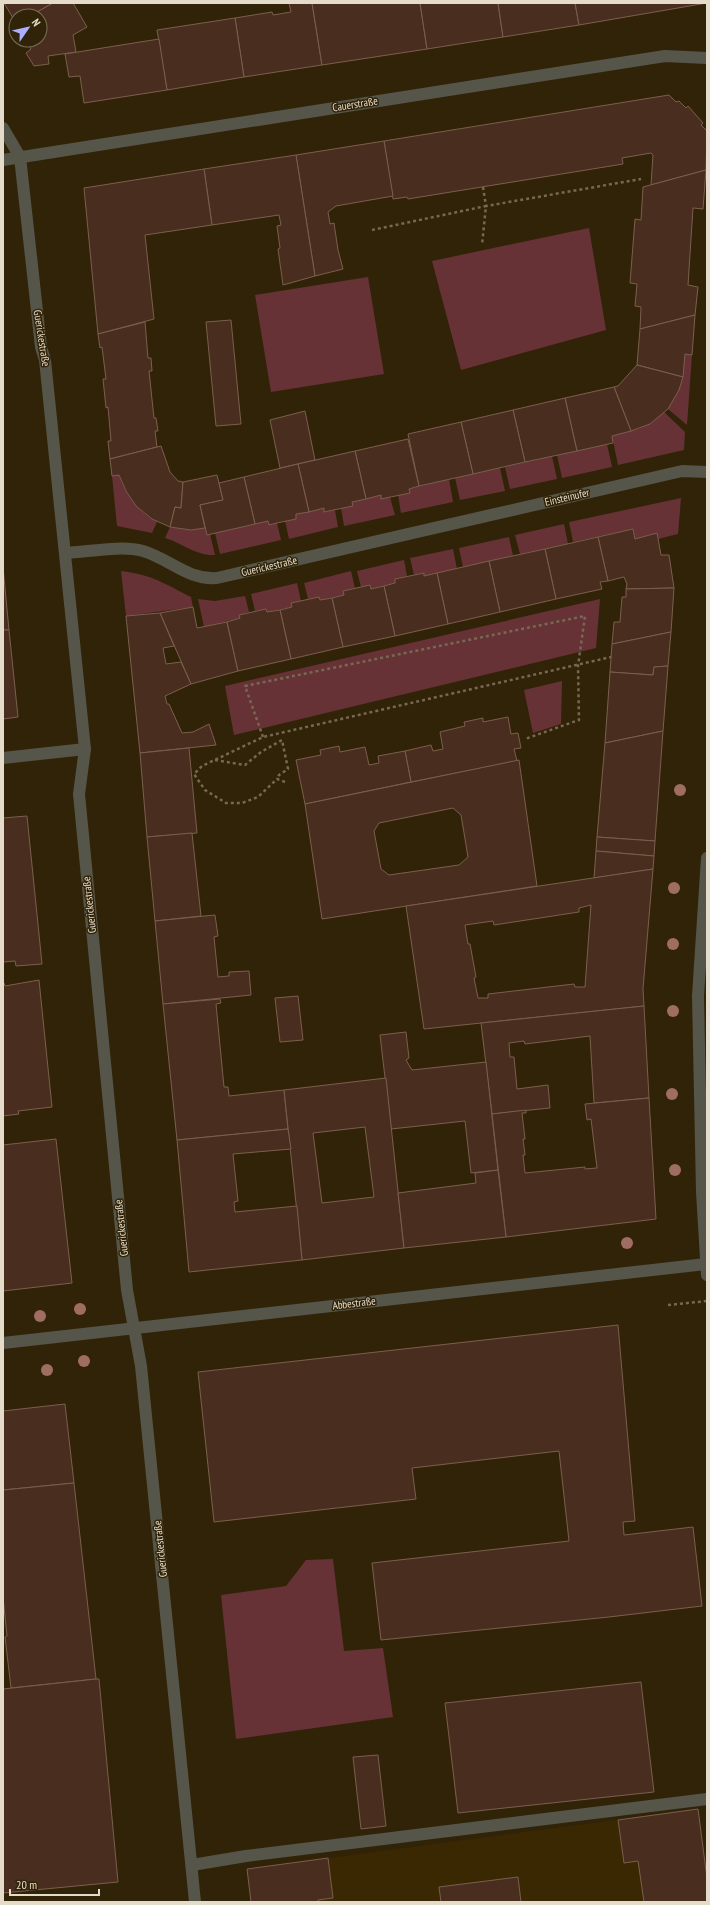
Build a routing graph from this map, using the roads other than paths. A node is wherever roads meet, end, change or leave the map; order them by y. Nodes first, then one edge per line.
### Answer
1 (707, 58) edge
2 (3, 128) edge
3 (20, 157) junction
4 (3, 160) edge
5 (707, 472) edge
6 (427, 529) joint
7 (65, 553) junction
8 (85, 749) junction
9 (3, 758) edge
10 (707, 858) edge
11 (706, 1270) edge
12 (134, 1328) junction
13 (3, 1343) edge
14 (707, 1799) edge
15 (192, 1865) junction
16 (195, 1902) edge

1 - 3 street, Cauerstraße
2 - 3 street, Guerickestraße
3 - 4 street, Cauerstraße
3 - 7 street, Guerickestraße
5 - 6 street, Einsteinufer
6 - 7 street, Guerickestraße
7 - 8 street, Guerickestraße
8 - 9 street
8 - 12 street, Guerickestraße
10 - 11 street
11 - 12 street, Abbestraße
12 - 13 street, Abbestraße
12 - 15 street, Guerickestraße
14 - 15 street
15 - 16 street, Guerickestraße

